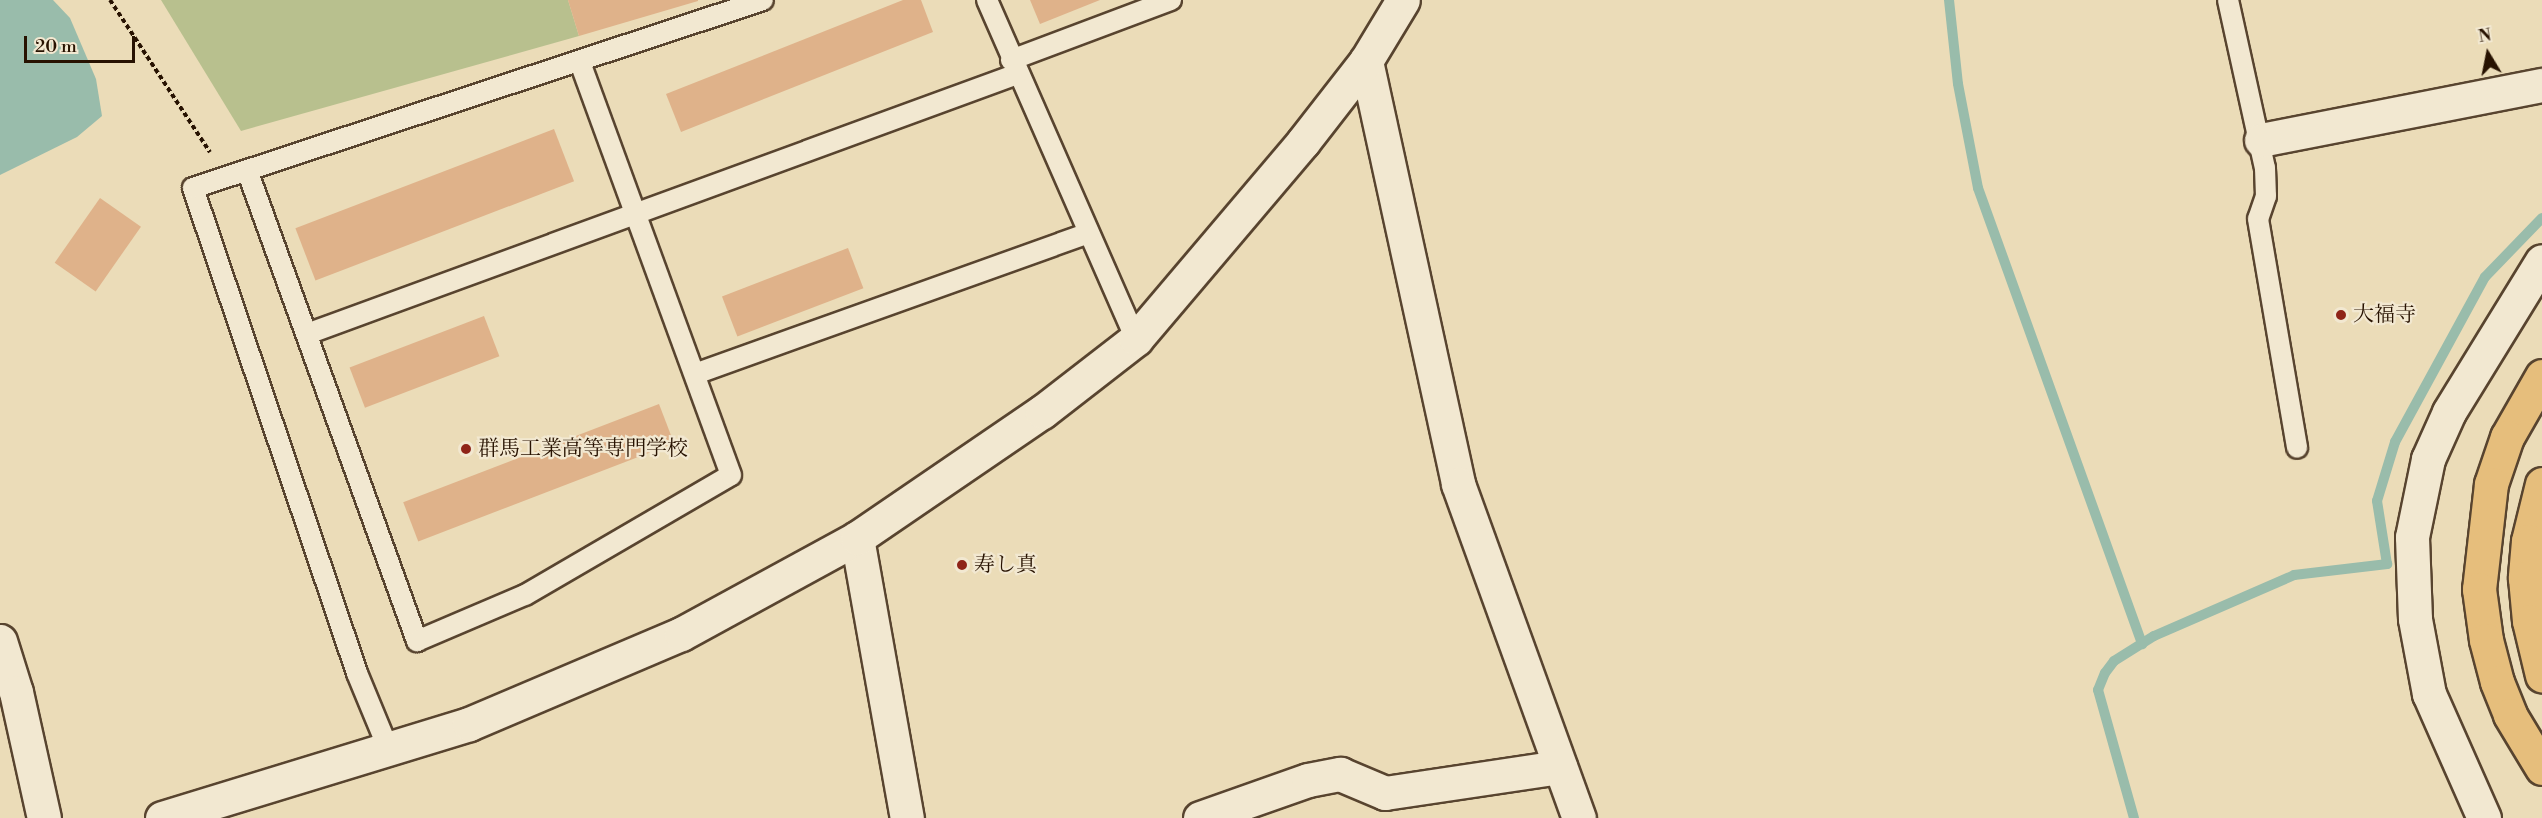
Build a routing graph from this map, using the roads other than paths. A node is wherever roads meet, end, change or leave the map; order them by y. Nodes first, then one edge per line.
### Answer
1 (764, 0) edge
2 (987, 0) edge
3 (1171, 0) edge
4 (1403, 0) edge
5 (2228, 0) edge
6 (1366, 61) junction
7 (581, 64) junction
8 (1014, 67) junction
9 (2542, 85) edge
10 (2260, 140) junction
11 (247, 170) junction
12 (639, 216) junction
13 (1088, 233) junction
14 (2542, 261) edge
15 (307, 334) junction
16 (1136, 339) junction
17 (695, 374) junction
18 (2542, 376) edge
19 (2297, 448) dead end
20 (2542, 484) edge
21 (858, 538) junction
22 (0, 641) edge
23 (2542, 675) edge
24 (388, 748) junction
25 (1560, 767) junction
26 (2542, 768) edge
27 (44, 818) edge
28 (162, 818) edge
29 (907, 818) edge
30 (1200, 818) edge
31 (1579, 818) edge
32 (2484, 818) edge

1 - 7 lane
2 - 8 lane
3 - 8 lane
4 - 6 street
5 - 10 lane
6 - 16 street
6 - 25 street
7 - 11 lane
7 - 12 lane
8 - 12 lane
8 - 13 lane
9 - 10 street
10 - 19 lane
11 - 15 lane
11 - 24 lane
12 - 15 lane
12 - 17 lane
13 - 16 lane
13 - 17 lane
14 - 32 street
15 - 17 lane
16 - 21 street
18 - 26 highway
20 - 23 highway
21 - 24 street
21 - 29 street
22 - 27 street
24 - 28 street
25 - 30 street
25 - 31 street

